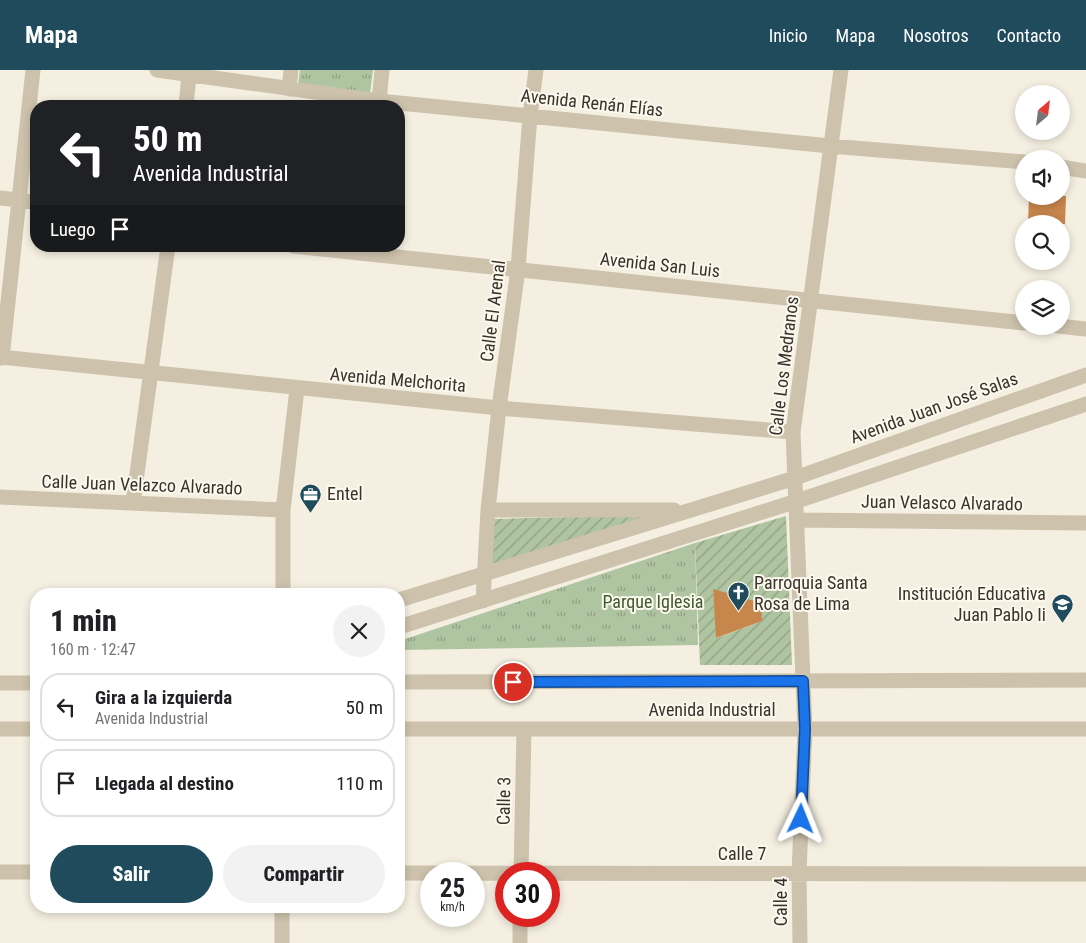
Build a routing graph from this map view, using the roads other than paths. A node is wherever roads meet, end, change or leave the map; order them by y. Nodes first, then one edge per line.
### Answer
1 (33, 70) edge
2 (157, 70) edge
3 (291, 70) edge
4 (382, 70) edge
5 (536, 70) edge
6 (841, 70) edge
7 (182, 73) edge
8 (289, 90) junction
9 (185, 100) edge
10 (371, 100) edge
11 (379, 100) edge
12 (405, 104) edge
13 (530, 116) junction
14 (830, 146) junction
15 (1015, 161) edge
16 (1070, 168) edge
17 (1086, 171) edge
18 (0, 198) edge
19 (18, 200) junction
20 (30, 201) edge
21 (167, 252) edge
22 (352, 252) edge
23 (518, 269) junction
24 (810, 300) junction
25 (1015, 321) edge
26 (1070, 327) edge
27 (1086, 329) edge
28 (1, 358) edge
29 (150, 374) junction
30 (1086, 375) edge
31 (297, 389) junction
32 (1086, 404) edge
33 (499, 408) junction
34 (984, 410) junction
35 (793, 432) junction
36 (993, 434) junction
37 (795, 478) junction
38 (0, 497) edge
39 (796, 501) junction
40 (133, 503) junction
41 (283, 510) junction
42 (488, 510) junction
43 (692, 510) junction
44 (797, 520) junction
45 (1086, 523) edge
46 (485, 573) junction
47 (283, 588) edge
48 (405, 598) edge
49 (483, 601) junction
50 (405, 626) edge
51 (1086, 680) edge
52 (803, 681) junction
53 (405, 682) edge
54 (0, 683) edge
55 (30, 683) edge
56 (1086, 728) edge
57 (0, 729) edge
58 (30, 729) edge
59 (405, 729) edge
60 (524, 729) junction
61 (805, 729) junction
62 (521, 862) edge
63 (0, 872) edge
64 (30, 872) edge
65 (405, 873) edge
66 (495, 873) edge
67 (560, 873) edge
68 (799, 873) junction
69 (1086, 874) edge
70 (282, 913) edge
71 (520, 927) edge
72 (282, 943) edge
73 (520, 943) edge
74 (800, 943) edge

1 - 19 street
2 - 7 street, Avenida Renán Elías
3 - 8 street
4 - 11 street
5 - 13 street, Calle El Arenal
6 - 14 street, Calle Los Medranos
7 - 8 street, Avenida Renán Elías
7 - 9 street
8 - 10 street, Avenida Renán Elías
12 - 13 street, Avenida Renán Elías
13 - 14 street, Avenida Renán Elías
13 - 23 street, Calle El Arenal
14 - 15 street, Avenida Renán Elías
14 - 24 street, Calle Los Medranos
16 - 17 street
18 - 19 street
19 - 20 street
19 - 28 street
21 - 29 street
22 - 23 street, Avenida San Luis
23 - 24 street, Avenida San Luis
23 - 33 street, Calle El Arenal
24 - 25 street, Avenida San Luis
24 - 35 street, Calle Los Medranos
26 - 27 street
28 - 29 street, Avenida Melchorita
29 - 31 street, Avenida Melchorita
29 - 40 street
30 - 34 street, Avenida Juan José Salas
31 - 33 street, Avenida Melchorita
31 - 41 street
32 - 36 street
33 - 35 street, Avenida Melchorita
33 - 42 street, Calle El Arenal
34 - 36 street
34 - 37 street, Avenida Juan José Salas
35 - 37 street, Calle Los Medranos
36 - 39 street
37 - 39 street, Calle Los Medranos
37 - 43 street, Avenida Juan José Salas
38 - 40 street, Calle Juan Velazco Alvarado
39 - 44 street, Calle Los Medranos
39 - 49 street
40 - 41 street, Calle Juan Velazco Alvarado
41 - 47 street
42 - 43 street
42 - 46 street, Calle El Arenal
43 - 46 street, Avenida Juan José Salas
44 - 45 street, Juan Velasco Alvarado
44 - 52 street, Calle Los Medranos
46 - 48 street, Avenida Juan José Salas
46 - 49 street, Calle El Arenal
49 - 50 street
51 - 52 street, Avenida Industrial
52 - 53 street, Avenida Industrial
52 - 61 street, Calle 4
54 - 55 street
56 - 61 street, Avenida Industrial
57 - 58 street
59 - 60 street, Avenida Industrial
60 - 61 street, Avenida Industrial
60 - 62 street, Calle 3
61 - 68 street, Calle 4
63 - 64 street
65 - 66 street, Calle 7
67 - 68 street, Calle 7
68 - 69 street, Calle 7
68 - 74 street, Calle 4
70 - 72 street
71 - 73 street

